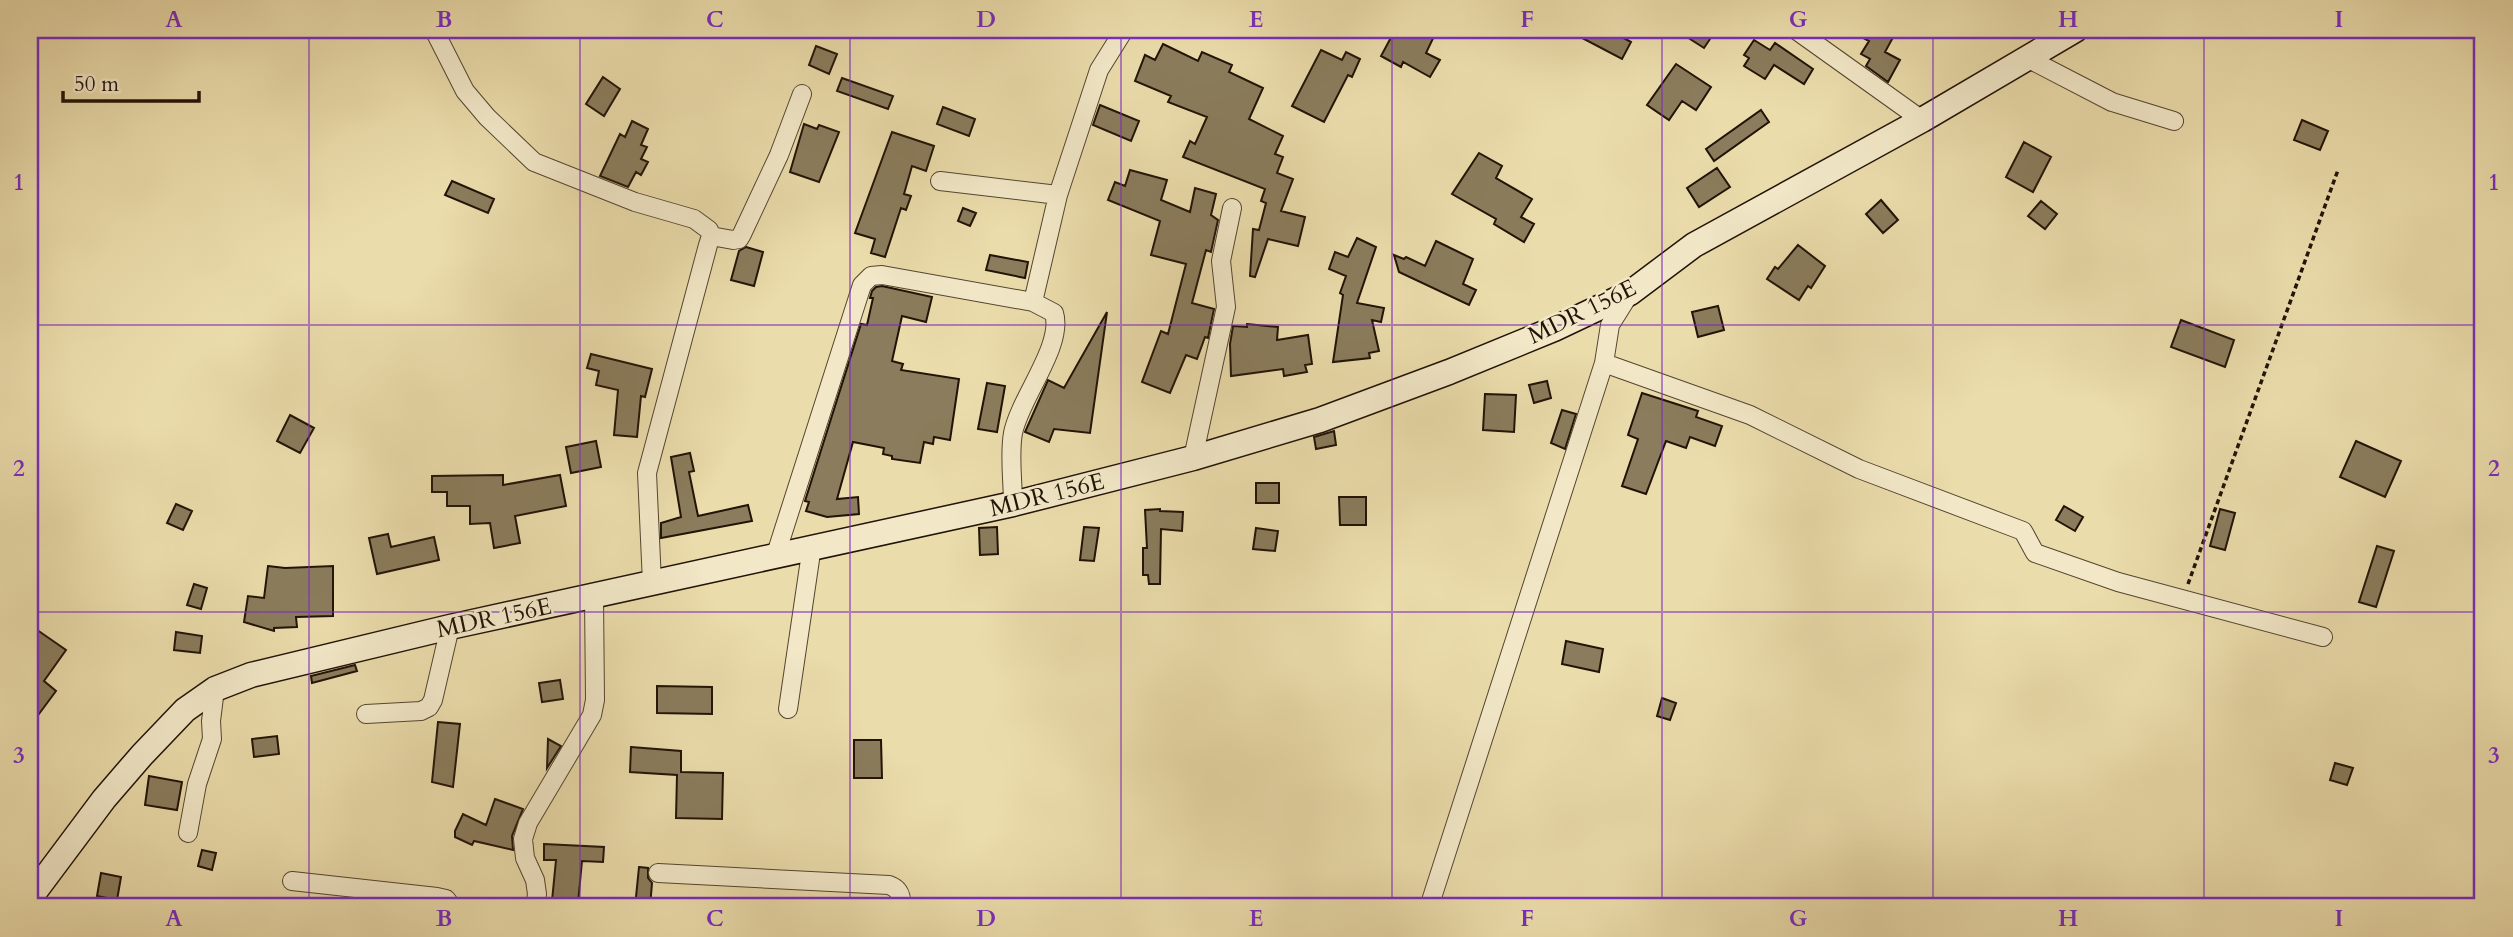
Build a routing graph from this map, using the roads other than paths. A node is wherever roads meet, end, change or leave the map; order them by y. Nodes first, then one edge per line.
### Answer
1 (434, 30) edge
2 (1124, 30) edge
3 (1796, 30) edge
4 (2075, 30) edge
5 (2027, 58) junction
6 (802, 94) dead end
7 (1922, 120) junction
8 (2174, 121) dead end
9 (940, 181) dead end
10 (1058, 195) junction
11 (1232, 208) dead end
12 (711, 236) junction
13 (1630, 293) junction
14 (1032, 302) junction
15 (1604, 363) junction
16 (1193, 458) junction
17 (1013, 504) junction
18 (811, 546) junction
19 (776, 554) junction
20 (652, 583) junction
21 (594, 597) junction
22 (450, 627) junction
23 (2323, 636) dead end
24 (215, 689) junction
25 (788, 709) dead end
26 (366, 714) dead end
27 (188, 833) dead end
28 (658, 873) dead end
29 (292, 881) dead end
30 (30, 898) edge
31 (452, 907) edge
32 (535, 907) edge
33 (901, 907) edge
34 (1429, 907) edge

1 - 12 street
2 - 10 street
3 - 7 street
4 - 5 main road, MDR 156E
5 - 7 main road, MDR 156E
5 - 8 street
6 - 12 street
7 - 13 main road, MDR 156E
9 - 10 street
10 - 14 street
11 - 16 street
12 - 20 street
13 - 15 street
13 - 16 main road, MDR 156E
14 - 17 street
14 - 19 street
15 - 23 street
15 - 34 street
16 - 17 main road, MDR 156E
17 - 18 main road, MDR 156E
18 - 19 main road, MDR 156E
18 - 25 street
19 - 20 main road, MDR 156E
20 - 21 main road, MDR 156E
21 - 22 main road, MDR 156E
21 - 32 street
22 - 24 main road, MDR 156E
22 - 26 street
24 - 27 street
24 - 30 main road, MDR 156E
28 - 33 street
29 - 31 street

